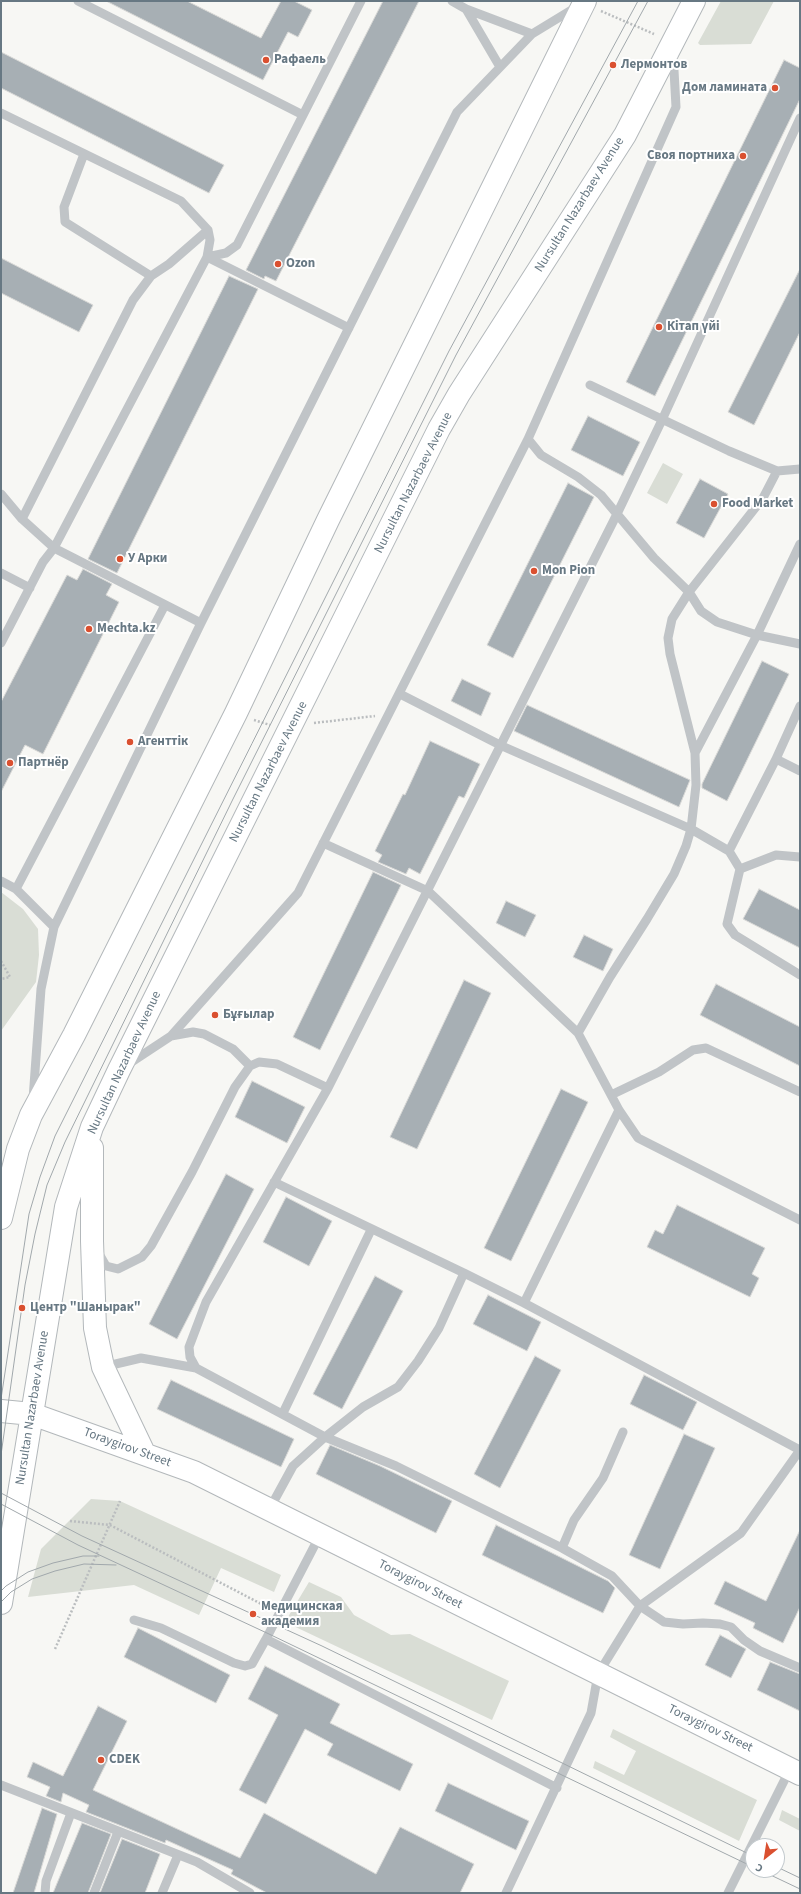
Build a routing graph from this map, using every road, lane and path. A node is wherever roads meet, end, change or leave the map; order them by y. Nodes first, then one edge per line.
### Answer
1 (78, 1) edge
2 (361, 1) edge
3 (452, 1) edge
4 (694, 1) edge
5 (590, 5) edge
6 (466, 9) junction
7 (532, 34) junction
8 (663, 39) junction
9 (500, 67) junction
10 (1, 113) edge
11 (303, 115) junction
12 (800, 120) edge
13 (84, 154) junction
14 (208, 230) junction
15 (207, 257) junction
16 (151, 276) junction
17 (349, 328) junction
18 (590, 385) dead end
19 (662, 420) junction
20 (528, 439) junction
21 (800, 469) edge
22 (777, 471) junction
23 (1, 494) edge
24 (617, 514) junction
25 (22, 519) junction
26 (800, 544) edge
27 (54, 548) junction
28 (1, 574) edge
29 (30, 588) junction
30 (689, 592) junction
31 (165, 605) junction
32 (201, 623) junction
33 (757, 635) junction
34 (1, 643) edge
35 (800, 644) edge
36 (400, 694) junction
37 (800, 706) edge
38 (390, 714) junction
39 (248, 718) dead end
40 (307, 723) dead end
41 (276, 727) dead end
42 (502, 746) junction
43 (695, 752) junction
44 (776, 759) junction
45 (800, 771) edge
46 (690, 829) junction
47 (323, 843) junction
48 (729, 851) junction
49 (800, 857) edge
50 (740, 869) junction
51 (1, 881) edge
52 (16, 889) junction
53 (428, 891) junction
54 (54, 927) junction
55 (1, 961) edge
56 (800, 976) edge
57 (1, 979) edge
58 (578, 1033) junction
59 (171, 1036) junction
60 (250, 1066) junction
61 (119, 1070) junction
62 (328, 1088) junction
63 (800, 1092) edge
64 (611, 1095) junction
65 (619, 1110) junction
66 (31, 1115) junction
67 (92, 1127) junction
68 (18, 1149) junction
69 (1, 1173) edge
70 (274, 1182) junction
71 (1, 1218) edge
72 (800, 1220) edge
73 (371, 1230) junction
74 (92, 1241) junction
75 (464, 1273) junction
76 (524, 1303) junction
77 (103, 1367) junction
78 (196, 1368) junction
79 (1, 1411) edge
80 (283, 1413) junction
81 (32, 1414) junction
82 (623, 1432) dead end
83 (325, 1437) junction
84 (800, 1450) edge
85 (144, 1453) junction
86 (120, 1501) dead end
87 (269, 1510) junction
88 (70, 1521) dead end
89 (110, 1525) junction
90 (320, 1535) junction
91 (562, 1548) junction
92 (1, 1604) edge
93 (640, 1606) junction
94 (279, 1614) junction
95 (134, 1620) dead end
96 (266, 1639) junction
97 (55, 1649) dead end
98 (800, 1668) edge
99 (598, 1674) junction
100 (795, 1772) edge
101 (1, 1786) edge
102 (557, 1788) junction
103 (71, 1813) junction
104 (118, 1832) junction
105 (178, 1855) junction
106 (45, 1893) edge
107 (94, 1893) edge
108 (162, 1893) edge
109 (250, 1893) edge
110 (506, 1893) edge
111 (728, 1893) edge

1 - 11 lane
2 - 11 lane
3 - 6 lane
4 - 8 main road, Nursultan Nazarbaev Avenue
5 - 7 lane
5 - 8 path
5 - 66 main road
6 - 7 lane
6 - 9 lane
7 - 9 lane
8 - 20 lane
8 - 61 main road, Nursultan Nazarbaev Avenue
9 - 17 lane
10 - 13 lane
11 - 15 lane
12 - 19 lane
13 - 14 lane
13 - 16 lane
14 - 15 lane
14 - 16 lane
15 - 17 lane
15 - 27 lane
16 - 25 lane
17 - 32 lane
18 - 19 lane
19 - 22 lane
19 - 24 lane
20 - 24 lane
20 - 36 lane
21 - 22 lane
22 - 30 lane
23 - 25 lane
24 - 30 lane
24 - 42 lane
25 - 27 lane
26 - 33 lane
27 - 29 lane
27 - 31 lane
28 - 29 lane
29 - 34 lane
30 - 33 lane
30 - 43 lane
31 - 32 lane
31 - 52 lane
32 - 54 lane
33 - 35 lane
33 - 43 lane
36 - 38 lane
36 - 42 lane
37 - 44 lane
38 - 40 path
38 - 47 lane
39 - 41 path
42 - 46 lane
42 - 53 lane
43 - 46 lane
44 - 45 lane
44 - 48 lane
46 - 48 lane
46 - 58 lane
47 - 53 lane
47 - 59 lane
48 - 50 lane
49 - 50 lane
50 - 56 lane
51 - 52 lane
52 - 54 lane
53 - 58 lane
53 - 62 lane
54 - 66 lane
55 - 57 path
58 - 64 lane
59 - 60 lane
59 - 61 lane
60 - 62 lane
60 - 74 lane
61 - 67 main road, Nursultan Nazarbaev Avenue
62 - 70 lane
63 - 64 lane
64 - 65 lane
65 - 72 lane
65 - 76 lane
66 - 68 main road
67 - 74 main road
67 - 81 main road, Nursultan Nazarbaev Avenue
68 - 69 main road
68 - 71 main road
70 - 73 lane
70 - 78 lane
73 - 75 lane
73 - 80 lane
74 - 77 main road
75 - 76 lane
75 - 83 lane
76 - 84 lane
77 - 78 lane
77 - 85 main road
78 - 80 lane
79 - 81 main road, Toraygirov Street
80 - 83 lane
81 - 85 main road, Toraygirov Street
81 - 92 main road, Nursultan Nazarbaev Avenue
82 - 91 lane
83 - 87 lane
83 - 91 lane
84 - 93 lane
85 - 87 main road, Toraygirov Street
86 - 89 path
87 - 90 main road, Toraygirov Street
88 - 89 path
89 - 94 path
89 - 97 path
90 - 94 lane
90 - 99 main road, Toraygirov Street
91 - 93 lane
93 - 98 lane
93 - 99 lane
94 - 96 lane
95 - 96 lane
96 - 102 lane
99 - 100 main road, Toraygirov Street
99 - 102 lane
100 - 111 lane
101 - 103 lane
102 - 110 lane
103 - 104 lane
103 - 106 lane
104 - 105 lane
104 - 107 lane
105 - 108 lane
105 - 109 lane

